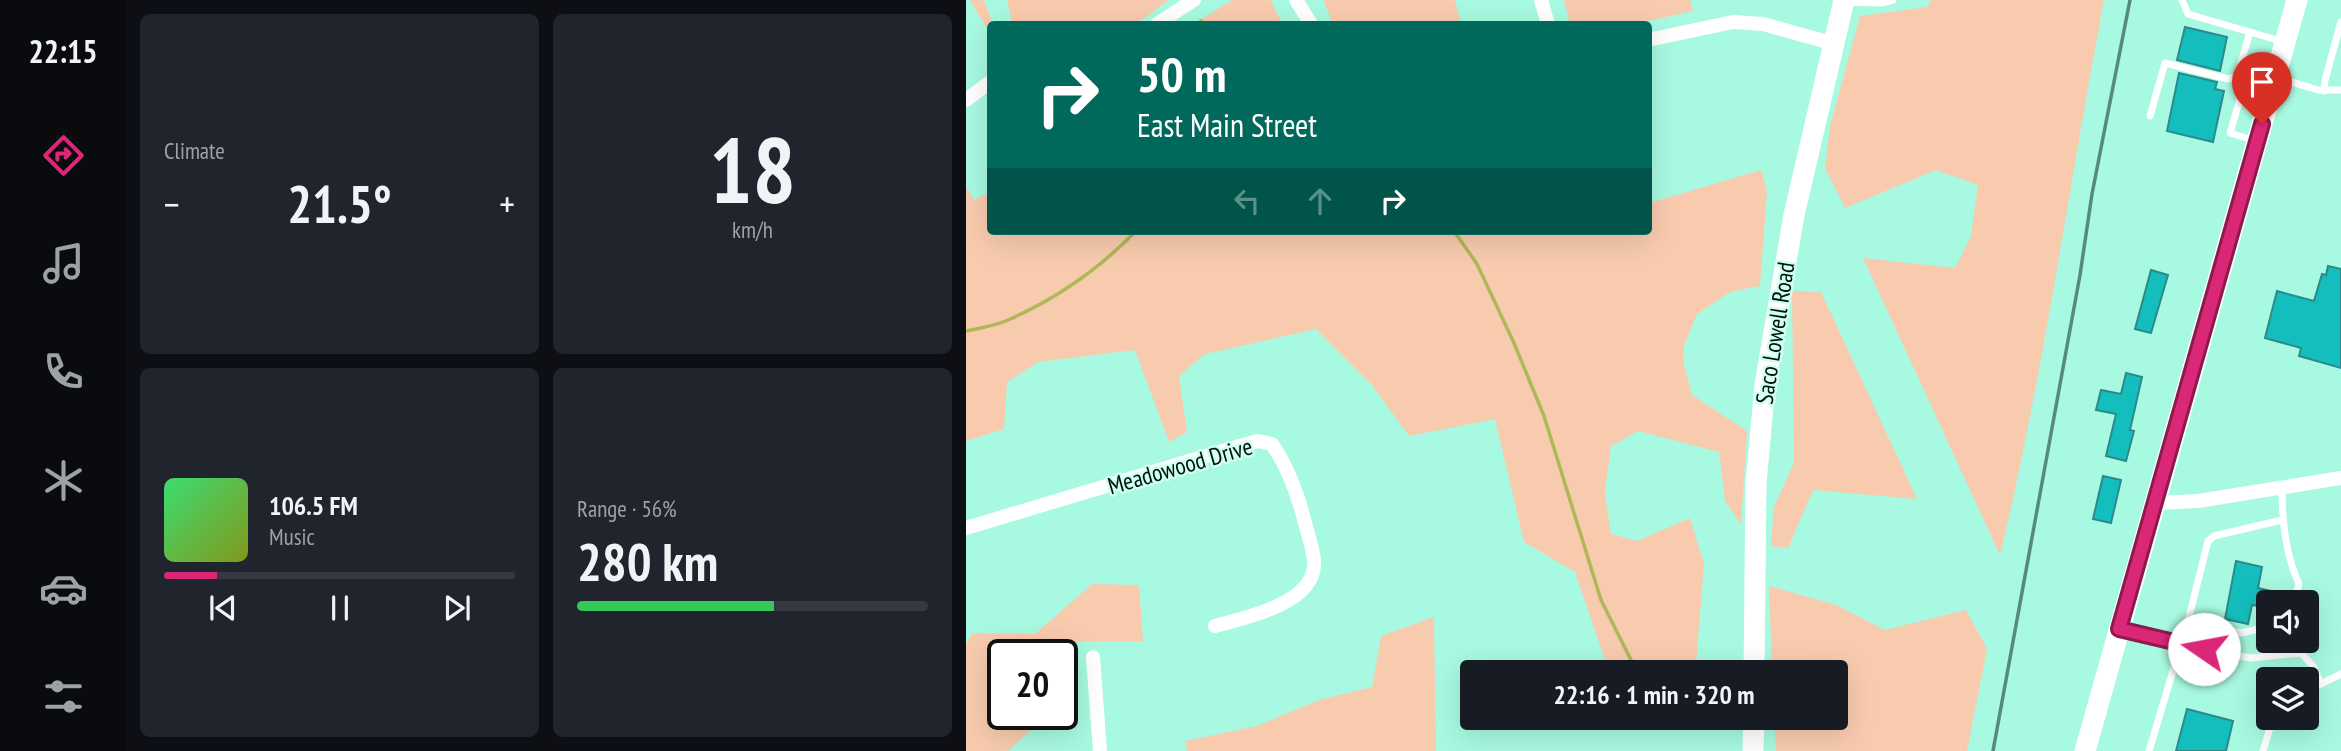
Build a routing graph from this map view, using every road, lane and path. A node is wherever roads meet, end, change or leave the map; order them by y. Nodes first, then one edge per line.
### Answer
1 (1194, 0) edge
2 (1296, 0) edge
3 (1541, 0) edge
4 (1893, 0) edge
5 (2182, 0) edge
6 (2297, 0) edge
7 (1844, 1) edge
8 (1162, 21) edge
9 (1309, 21) edge
10 (1547, 21) edge
11 (2341, 22) edge
12 (2250, 32) junction
13 (1652, 39) edge
14 (2286, 42) junction
15 (1835, 44) junction
16 (2237, 76) junction
17 (987, 84) edge
18 (2324, 90) junction
19 (2341, 90) edge
20 (2272, 91) junction
21 (2240, 99) junction
22 (966, 100) edge
23 (2150, 116) dead end
24 (2258, 142) junction
25 (2341, 478) edge
26 (2282, 488) junction
27 (2155, 503) junction
28 (2282, 520) junction
29 (966, 528) edge
30 (2297, 590) edge
31 (2188, 621) junction
32 (1215, 626) dead end
33 (2119, 629) junction
34 (2256, 630) edge
35 (2181, 645) junction
36 (1093, 657) dead end
37 (1754, 660) edge
38 (2341, 674) edge
39 (2321, 684) joint
40 (1754, 730) edge
41 (2269, 730) edge
42 (1100, 751) edge
43 (1754, 751) edge
44 (2085, 751) edge
45 (2149, 751) edge
46 (2263, 751) edge

1 - 8 street
2 - 9 street
3 - 10 street
4 - 7 lane
5 - 12 lane
6 - 14 main road
7 - 15 main road, Saco Lowell Road
11 - 18 lane
12 - 14 lane
12 - 16 lane
13 - 15 street
14 - 20 main road
15 - 37 main road, Saco Lowell Road
16 - 20 lane
16 - 21 lane
16 - 23 lane
17 - 22 street
18 - 19 lane
18 - 20 lane
20 - 21 lane
20 - 24 main road
21 - 24 lane
24 - 27 main road
25 - 26 street
26 - 27 street
26 - 28 lane
27 - 33 main road
28 - 30 lane
28 - 31 lane
29 - 32 street, Meadowood Drive
31 - 34 lane
31 - 35 lane
33 - 35 lane
33 - 44 main road
35 - 39 lane
35 - 45 lane
36 - 42 street
38 - 39 lane
40 - 43 main road
41 - 46 lane

